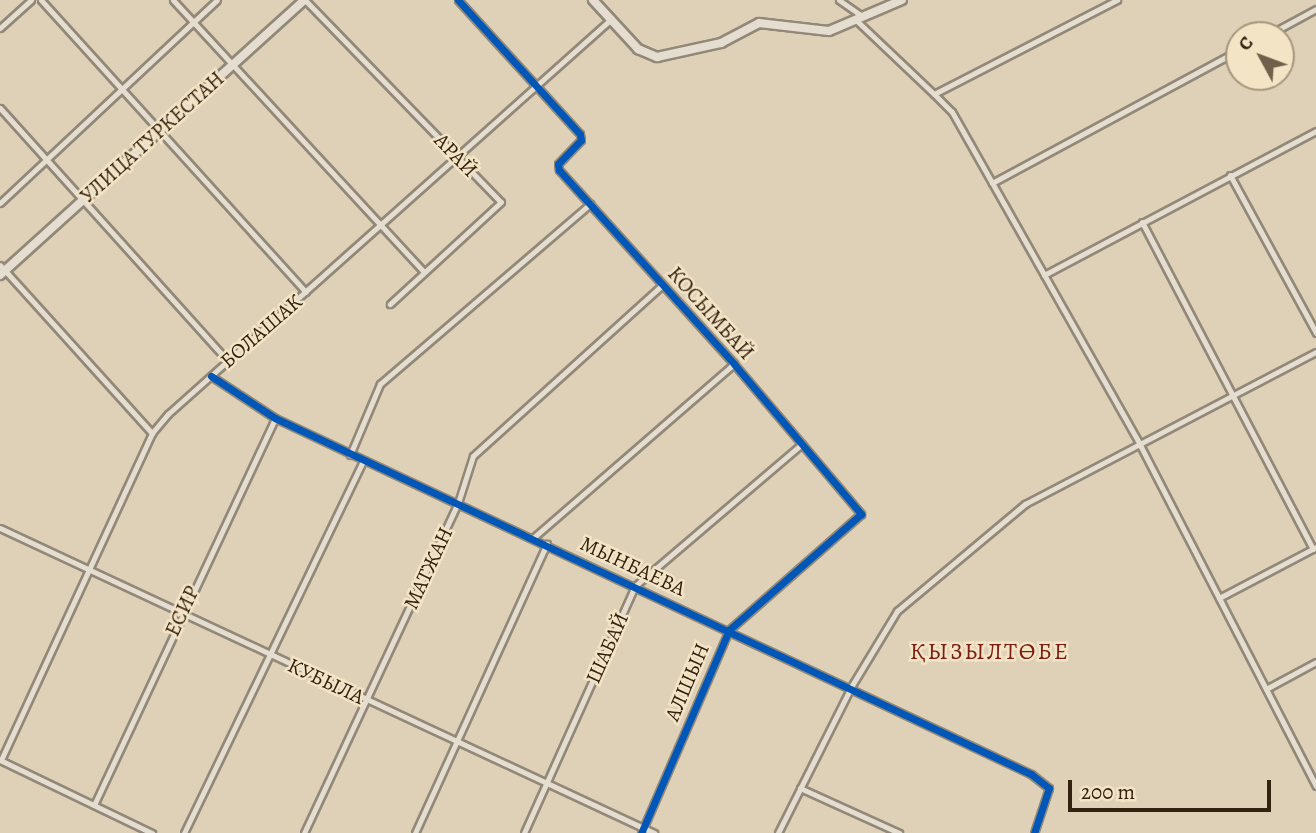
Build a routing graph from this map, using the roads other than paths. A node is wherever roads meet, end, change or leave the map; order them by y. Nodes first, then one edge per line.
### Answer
1 (31, 0) edge
2 (41, 0) edge
3 (173, 0) edge
4 (217, 0) edge
5 (304, 0) edge
6 (458, 0) edge
7 (839, 0) edge
8 (902, 0) edge
9 (1117, 0) edge
10 (596, 4) edge
11 (1316, 9) edge
12 (861, 19) junction
13 (610, 20) junction
14 (1294, 21) edge
15 (194, 22) junction
16 (0, 27) edge
17 (1225, 58) edge
18 (233, 63) junction
19 (537, 86) junction
20 (121, 89) junction
21 (934, 94) junction
22 (0, 108) edge
23 (1316, 131) edge
24 (158, 132) junction
25 (457, 157) junction
26 (47, 161) junction
27 (1230, 176) junction
28 (992, 183) junction
29 (83, 200) junction
30 (0, 203) edge
31 (590, 204) junction
32 (1142, 222) junction
33 (381, 226) junction
34 (2, 270) edge
35 (424, 272) junction
36 (1044, 275) junction
37 (662, 285) junction
38 (306, 292) junction
39 (390, 304) dead end
40 (1316, 333) edge
41 (1316, 352) edge
42 (228, 361) junction
43 (734, 364) junction
44 (211, 376) junction
45 (1229, 394) junction
46 (275, 418) junction
47 (152, 433) junction
48 (1139, 443) junction
49 (802, 444) junction
50 (350, 455) junction
51 (363, 461) junction
52 (458, 503) junction
53 (861, 514) joint
54 (0, 528) edge
55 (533, 538) junction
56 (547, 544) junction
57 (1315, 548) edge
58 (87, 569) junction
59 (635, 586) junction
60 (1219, 598) junction
61 (181, 613) junction
62 (729, 630) junction
63 (272, 656) junction
64 (1316, 662) edge
65 (851, 687) junction
66 (1266, 689) junction
67 (366, 700) junction
68 (458, 743) junction
69 (1, 760) edge
70 (546, 783) junction
71 (1315, 784) edge
72 (800, 788) junction
73 (94, 805) junction
74 (642, 831) edge
75 (152, 833) edge
76 (184, 833) edge
77 (304, 833) edge
78 (415, 833) edge
79 (524, 833) edge
80 (654, 833) edge
81 (778, 833) edge
82 (899, 833) edge
83 (1034, 833) edge

1 - 16 street
2 - 20 street
3 - 15 street
4 - 15 street
5 - 18 street, УЛИЦА ТУРКЕСТАН
5 - 25 street, АРАЙ
6 - 19 street
7 - 12 street
8 - 12 street
9 - 21 street
10 - 13 street
11 - 14 street
12 - 13 street
12 - 21 street
13 - 19 street, БОЛАШАК
15 - 18 street
15 - 20 street
17 - 28 street
18 - 24 street, УЛИЦА ТУРКЕСТАН
18 - 33 street
19 - 25 street, БОЛАШАК
19 - 31 street, КОСЫМБАЙ
20 - 24 street
20 - 26 street
21 - 28 street
22 - 26 street
23 - 27 street
24 - 29 street, УЛИЦА ТУРКЕСТАН
24 - 38 street
25 - 33 street, БОЛАШАК
25 - 35 street, АРАЙ
26 - 29 street
26 - 30 street
27 - 32 street
27 - 40 street
28 - 36 street
29 - 34 street, УЛИЦА ТУРКЕСТАН
29 - 42 street
31 - 37 street, КОСЫМБАЙ
31 - 50 street
32 - 36 street
32 - 45 street
33 - 35 street
33 - 38 street, БОЛАШАК
34 - 47 street
35 - 39 street, АРАЙ
36 - 48 street
37 - 43 street, КОСЫМБАЙ
37 - 52 street, МАТЖАН
38 - 42 street, БОЛАШАК
41 - 45 street
42 - 44 street, БОЛАШАК
43 - 49 street, КОСЫМБАЙ
43 - 55 street
44 - 46 street, МЫНБАЕВА
44 - 47 street, БОЛАШАК
45 - 48 street
45 - 57 street
46 - 50 street, МЫНБАЕВА
46 - 61 street, ЕСИР
47 - 58 street, БОЛАШАК
48 - 60 street
48 - 65 street
49 - 53 street, КОСЫМБАЙ
49 - 59 street, ШАБАЙ
50 - 51 street, МЫНБАЕВА
51 - 52 street, МЫНБАЕВА
51 - 63 street
52 - 55 street, МЫНБАЕВА
52 - 67 street, МАТЖАН
53 - 62 street, АЛШЫН
54 - 58 street, КУБЫЛА
55 - 56 street, МЫНБАЕВА
56 - 59 street, МЫНБАЕВА
56 - 68 street
57 - 60 street
58 - 61 street, КУБЫЛА
58 - 69 street, БОЛАШАК
59 - 62 street, МЫНБАЕВА
59 - 70 street, ШАБАЙ
60 - 66 street
61 - 63 street, КУБЫЛА
61 - 73 street, ЕСИР
62 - 65 street, МЫНБАЕВА
62 - 74 street, АЛШЫН
63 - 67 street, КУБЫЛА
63 - 76 street
64 - 66 street
65 - 72 street
65 - 83 street, МЫНБАЕВА
66 - 71 street
67 - 68 street, КУБЫЛА
67 - 77 street, МАТЖАН
68 - 70 street, КУБЫЛА
68 - 78 street
69 - 73 street
70 - 74 street, КУБЫЛА
70 - 79 street, ШАБАЙ
72 - 81 street
72 - 82 street
73 - 75 street
74 - 80 street, КУБЫЛА

